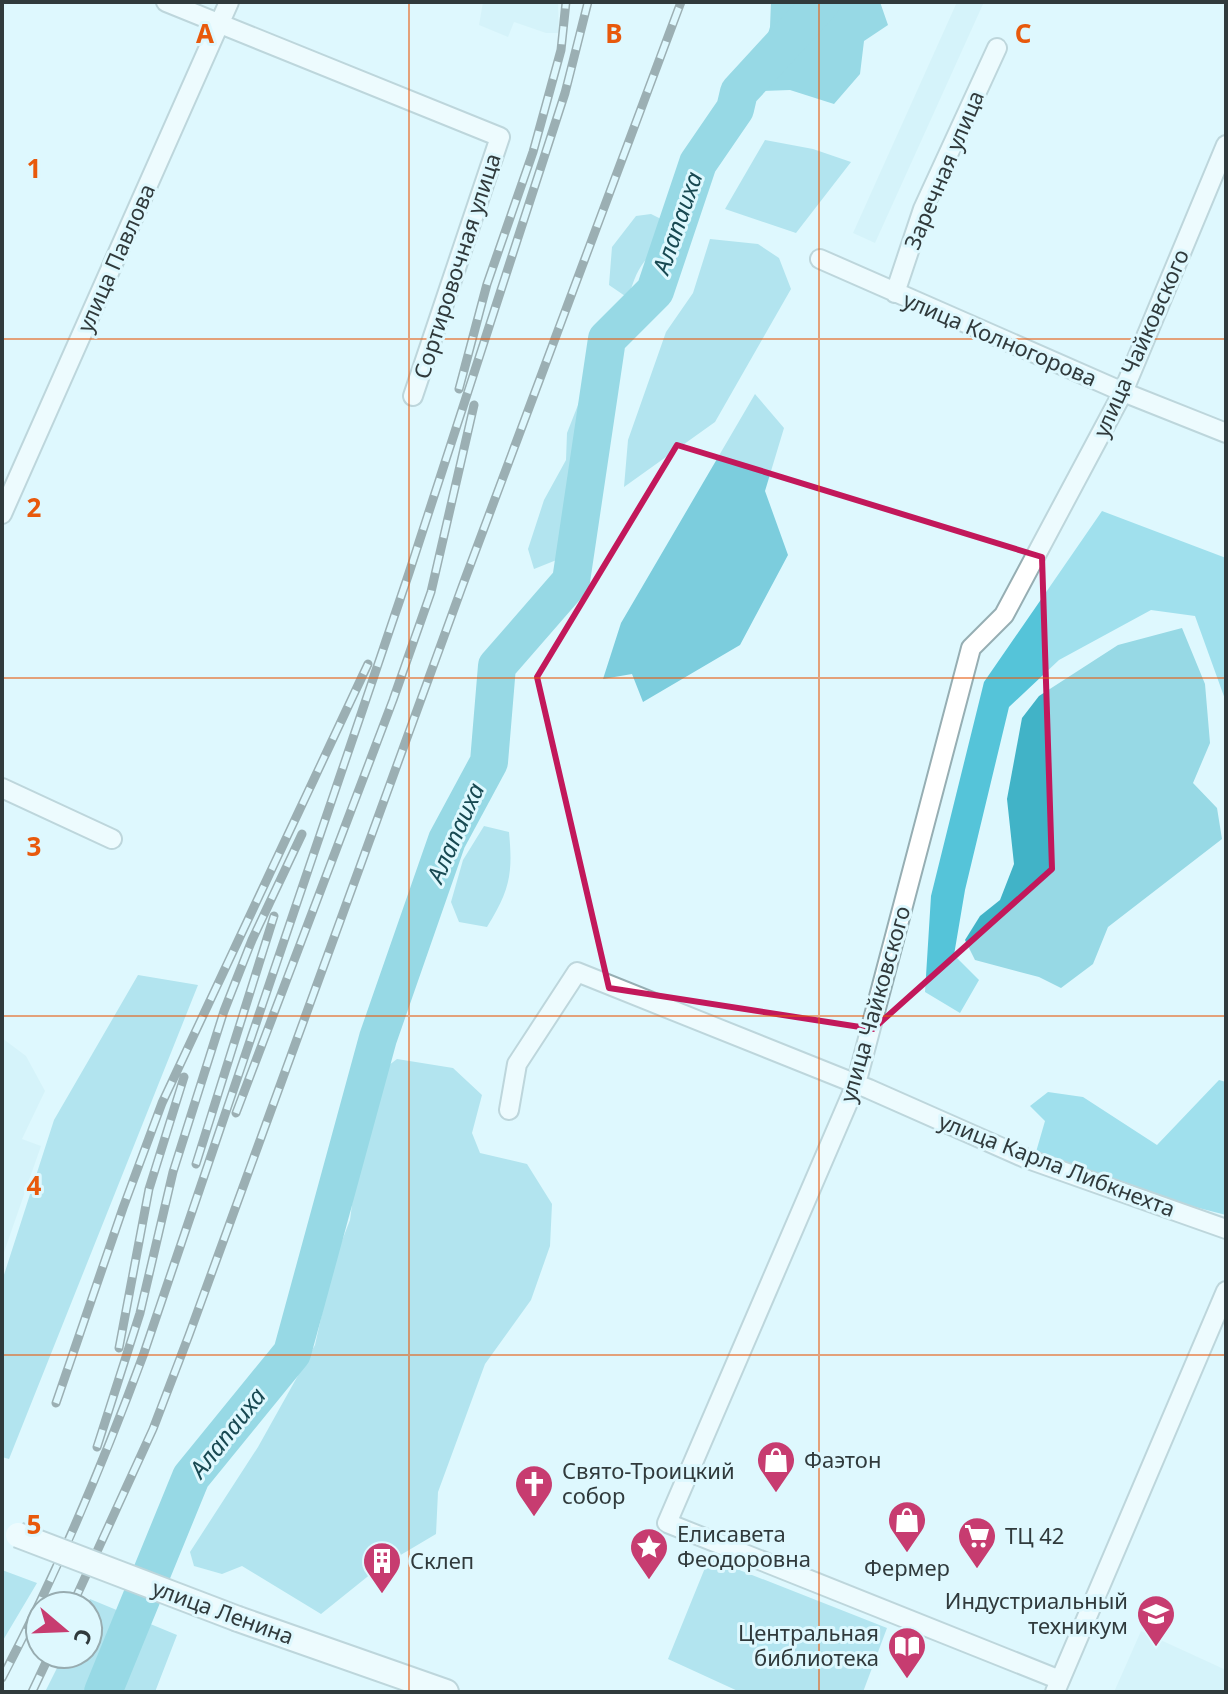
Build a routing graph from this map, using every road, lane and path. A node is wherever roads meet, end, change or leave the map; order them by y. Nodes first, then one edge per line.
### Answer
1 (166, 2) edge
2 (229, 2) edge
3 (220, 25) junction
4 (997, 48) dead end
5 (1226, 145) edge
6 (820, 259) dead end
7 (895, 293) junction
8 (1123, 392) junction
9 (413, 396) dead end
10 (1226, 433) edge
11 (2, 514) edge
12 (2, 788) edge
13 (112, 839) dead end
14 (856, 1084) junction
15 (509, 1110) dead end
16 (1226, 1229) edge
17 (1226, 1291) edge
18 (10, 1532) edge
19 (1058, 1686) edge
20 (446, 1692) edge

1 - 3 street
2 - 3 street, улица Павлова
3 - 9 street, Сортировочная улица
3 - 11 street, улица Павлова
4 - 7 street, Заречная улица
5 - 8 street, улица Чайковского
6 - 7 street, улица Колногорова
7 - 8 street, улица Колногорова
8 - 10 street, улица Колногорова
8 - 14 street, улица Чайковского
12 - 13 street
14 - 15 street, улица Карла Либкнехта
14 - 16 street, улица Карла Либкнехта
14 - 19 street, улица Чайковского
17 - 19 street
18 - 20 main road, улица Ленина, bridge

